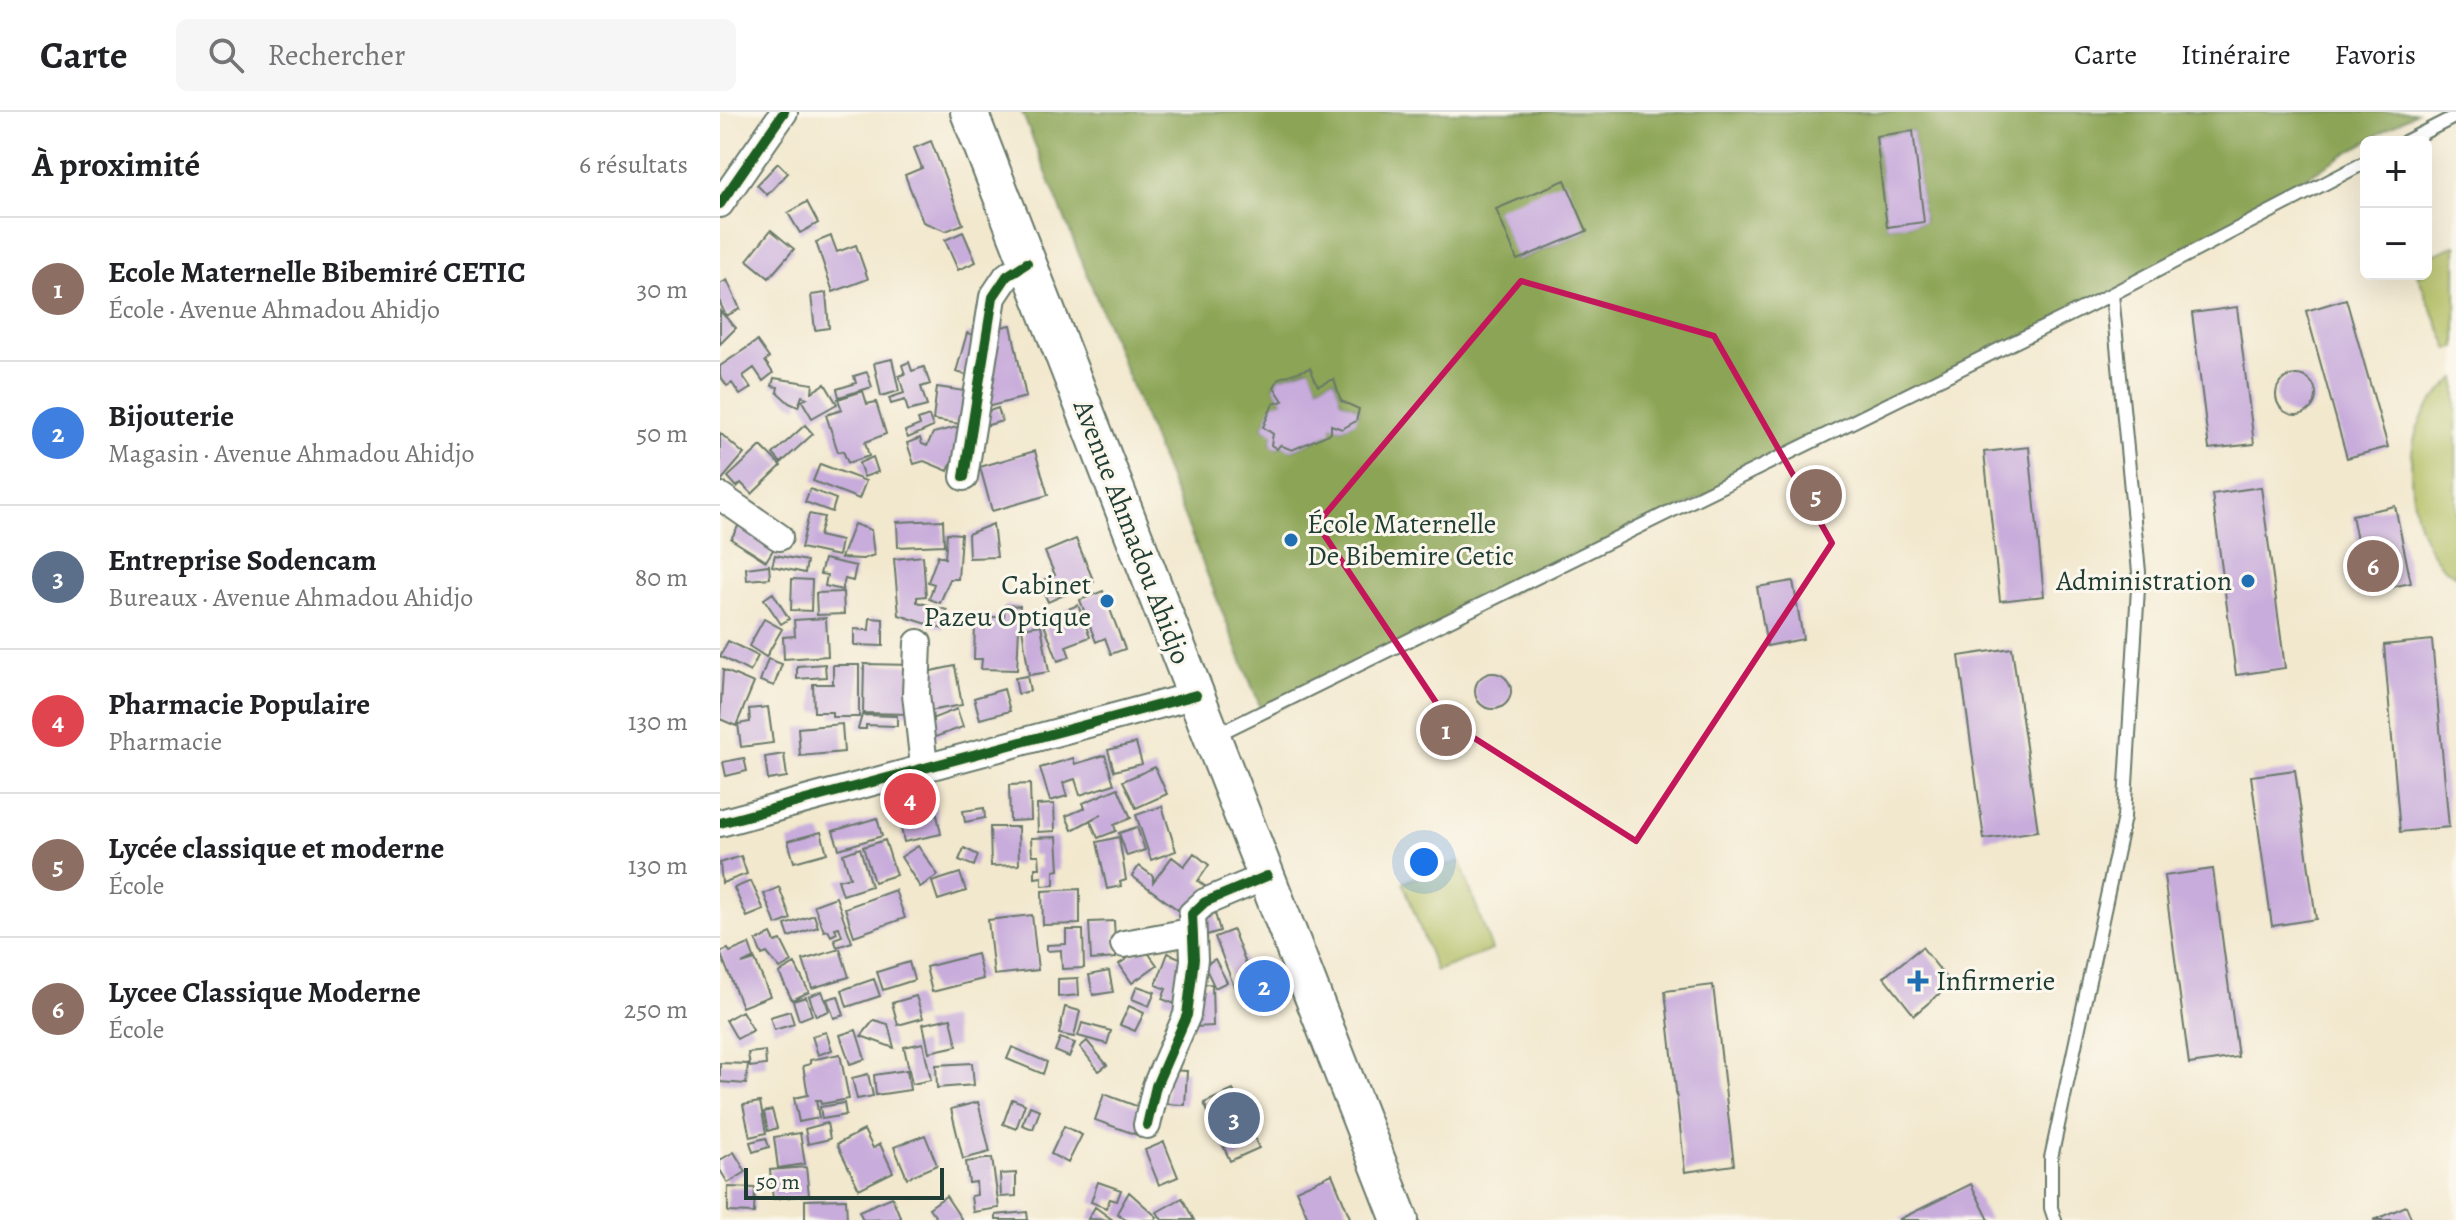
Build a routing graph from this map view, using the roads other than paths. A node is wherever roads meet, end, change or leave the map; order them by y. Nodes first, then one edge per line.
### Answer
1 (784, 112) edge
2 (969, 112) edge
3 (2456, 116) edge
4 (2417, 136) edge
5 (2360, 165) edge
6 (720, 204) edge
7 (1027, 263) junction
8 (2112, 294) junction
9 (964, 477) dead end
10 (720, 496) edge
11 (779, 537) dead end
12 (918, 643) dead end
13 (1196, 695) junction
14 (1212, 737) junction
15 (924, 766) junction
16 (720, 823) edge
17 (1267, 876) junction
18 (1190, 932) junction
19 (1124, 944) dead end
20 (1147, 1125) dead end
21 (1400, 1220) edge
22 (2055, 1220) edge

1 - 6 street
2 - 7 main road, Avenue Ahmadou Ahidjo
3 - 4 lane
5 - 8 lane
7 - 9 street
7 - 13 main road, Avenue Ahmadou Ahidjo
8 - 14 lane
8 - 22 lane
10 - 11 street
12 - 15 street
13 - 14 main road, Avenue Ahmadou Ahidjo
13 - 15 street
14 - 17 main road, Avenue Ahmadou Ahidjo
15 - 16 street
17 - 18 street
17 - 21 main road, Avenue Ahmadou Ahidjo
18 - 19 street
18 - 20 street

